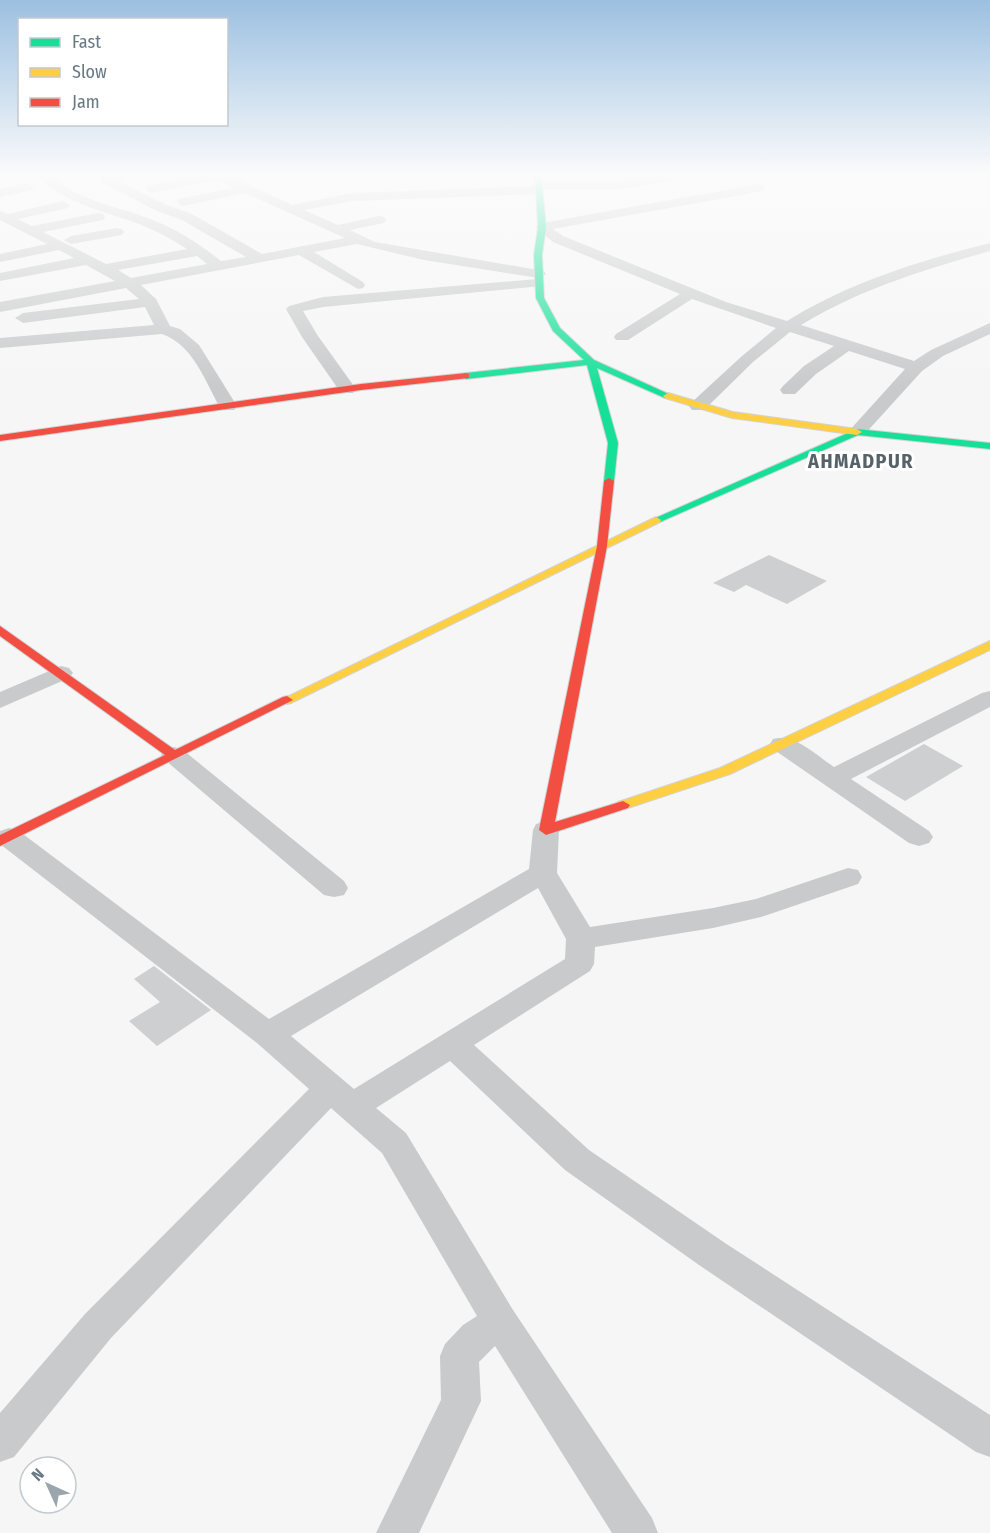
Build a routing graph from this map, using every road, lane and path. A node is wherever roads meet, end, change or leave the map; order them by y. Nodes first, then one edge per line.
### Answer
1 (56, 245) joint
2 (189, 245) edge
3 (236, 245) edge
4 (334, 245) edge
5 (376, 245) edge
6 (539, 245) edge
7 (572, 245) edge
8 (990, 247) edge
9 (201, 251) junction
10 (302, 251) junction
11 (100, 252) dead end
12 (0, 258) edge
13 (83, 258) junction
14 (260, 258) junction
15 (218, 266) junction
16 (108, 271) junction
17 (0, 277) edge
18 (539, 279) junction
19 (128, 283) junction
20 (358, 285) dead end
21 (691, 293) junction
22 (0, 296) edge
23 (151, 302) junction
24 (0, 307) edge
25 (0, 321) edge
26 (788, 327) junction
27 (990, 327) edge
28 (163, 328) junction
29 (622, 337) dead end
30 (0, 343) edge
31 (847, 345) junction
32 (591, 362) junction
33 (916, 367) junction
34 (346, 389) junction
35 (789, 390) dead end
36 (228, 406) junction
37 (698, 406) junction
38 (857, 432) junction
39 (0, 438) edge
40 (990, 447) edge
41 (602, 546) junction
42 (0, 630) edge
43 (990, 645) edge
44 (61, 673) junction
45 (990, 698) edge
46 (0, 701) edge
47 (782, 744) junction
48 (174, 755) junction
49 (833, 778) junction
50 (546, 830) junction
51 (919, 837) dead end
52 (4, 839) edge
53 (543, 873) junction
54 (848, 877) dead end
55 (334, 888) dead end
56 (581, 939) junction
57 (268, 1035) junction
58 (452, 1044) junction
59 (342, 1097) junction
60 (500, 1322) junction
61 (990, 1438) edge
62 (0, 1443) edge
63 (397, 1533) edge
64 (637, 1533) edge

1 - 12 street
1 - 13 street
2 - 9 street
3 - 14 street
4 - 10 street
5 - 18 street
6 - 18 street
7 - 21 street
8 - 26 street
9 - 15 street
9 - 16 street
10 - 14 street
10 - 20 street
11 - 13 street
13 - 16 street
13 - 17 street
14 - 15 street
15 - 19 street
16 - 19 street
16 - 22 street
18 - 32 street
18 - 34 street
19 - 23 street
19 - 24 street
21 - 26 street
21 - 29 street
23 - 25 street
23 - 28 street
26 - 31 street
26 - 37 street
27 - 33 street
28 - 30 street
28 - 36 street
31 - 33 street
31 - 35 street
32 - 34 street
32 - 37 street
32 - 41 street
33 - 38 street
34 - 36 street
36 - 39 street
37 - 38 street
38 - 40 street
38 - 41 street
41 - 48 street
41 - 50 street
42 - 44 street
43 - 47 street
44 - 46 street
44 - 48 street
45 - 49 street
47 - 49 street
47 - 50 street
48 - 52 street
48 - 55 street
49 - 51 street
50 - 53 street
52 - 57 street
53 - 56 street
53 - 57 street
54 - 56 street
56 - 58 street
57 - 59 street
58 - 59 street
58 - 61 street
59 - 60 street
59 - 62 street
60 - 63 street
60 - 64 street

